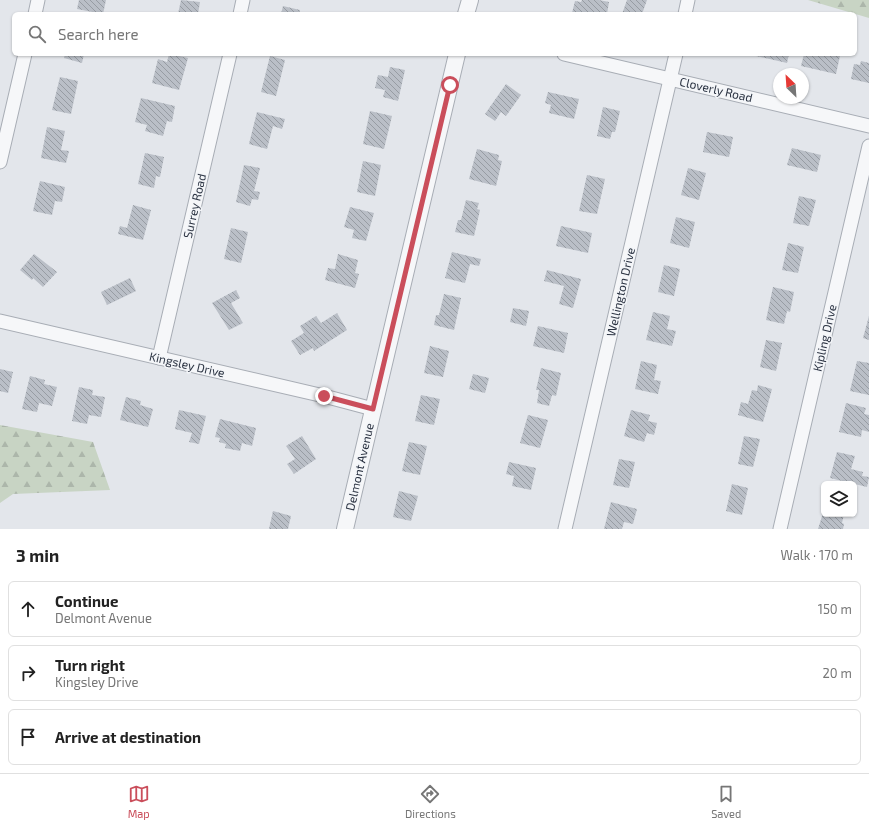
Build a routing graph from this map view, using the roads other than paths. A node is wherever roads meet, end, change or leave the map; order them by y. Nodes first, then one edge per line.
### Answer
1 (38, 0) edge
2 (243, 0) edge
3 (470, 0) edge
4 (688, 0) edge
5 (35, 12) edge
6 (240, 12) edge
7 (467, 12) edge
8 (685, 12) edge
9 (25, 56) edge
10 (230, 56) edge
11 (457, 56) edge
12 (573, 56) edge
13 (676, 56) edge
14 (671, 79) junction
15 (869, 126) edge
16 (869, 146) edge
17 (0, 162) edge
18 (0, 321) edge
19 (159, 358) junction
20 (373, 409) junction
21 (345, 529) edge
22 (565, 529) edge
23 (780, 529) edge

1 - 5 street
2 - 6 street
3 - 7 street
4 - 8 street
9 - 17 street
10 - 19 street, Surrey Road
11 - 20 street, Delmont Avenue
12 - 14 street, Cloverly Road
13 - 14 street, Wellington Drive
14 - 15 street, Cloverly Road
14 - 22 street, Wellington Drive
16 - 23 street, Kipling Drive
18 - 19 street, Kingsley Drive
19 - 20 street, Kingsley Drive
20 - 21 street, Delmont Avenue

